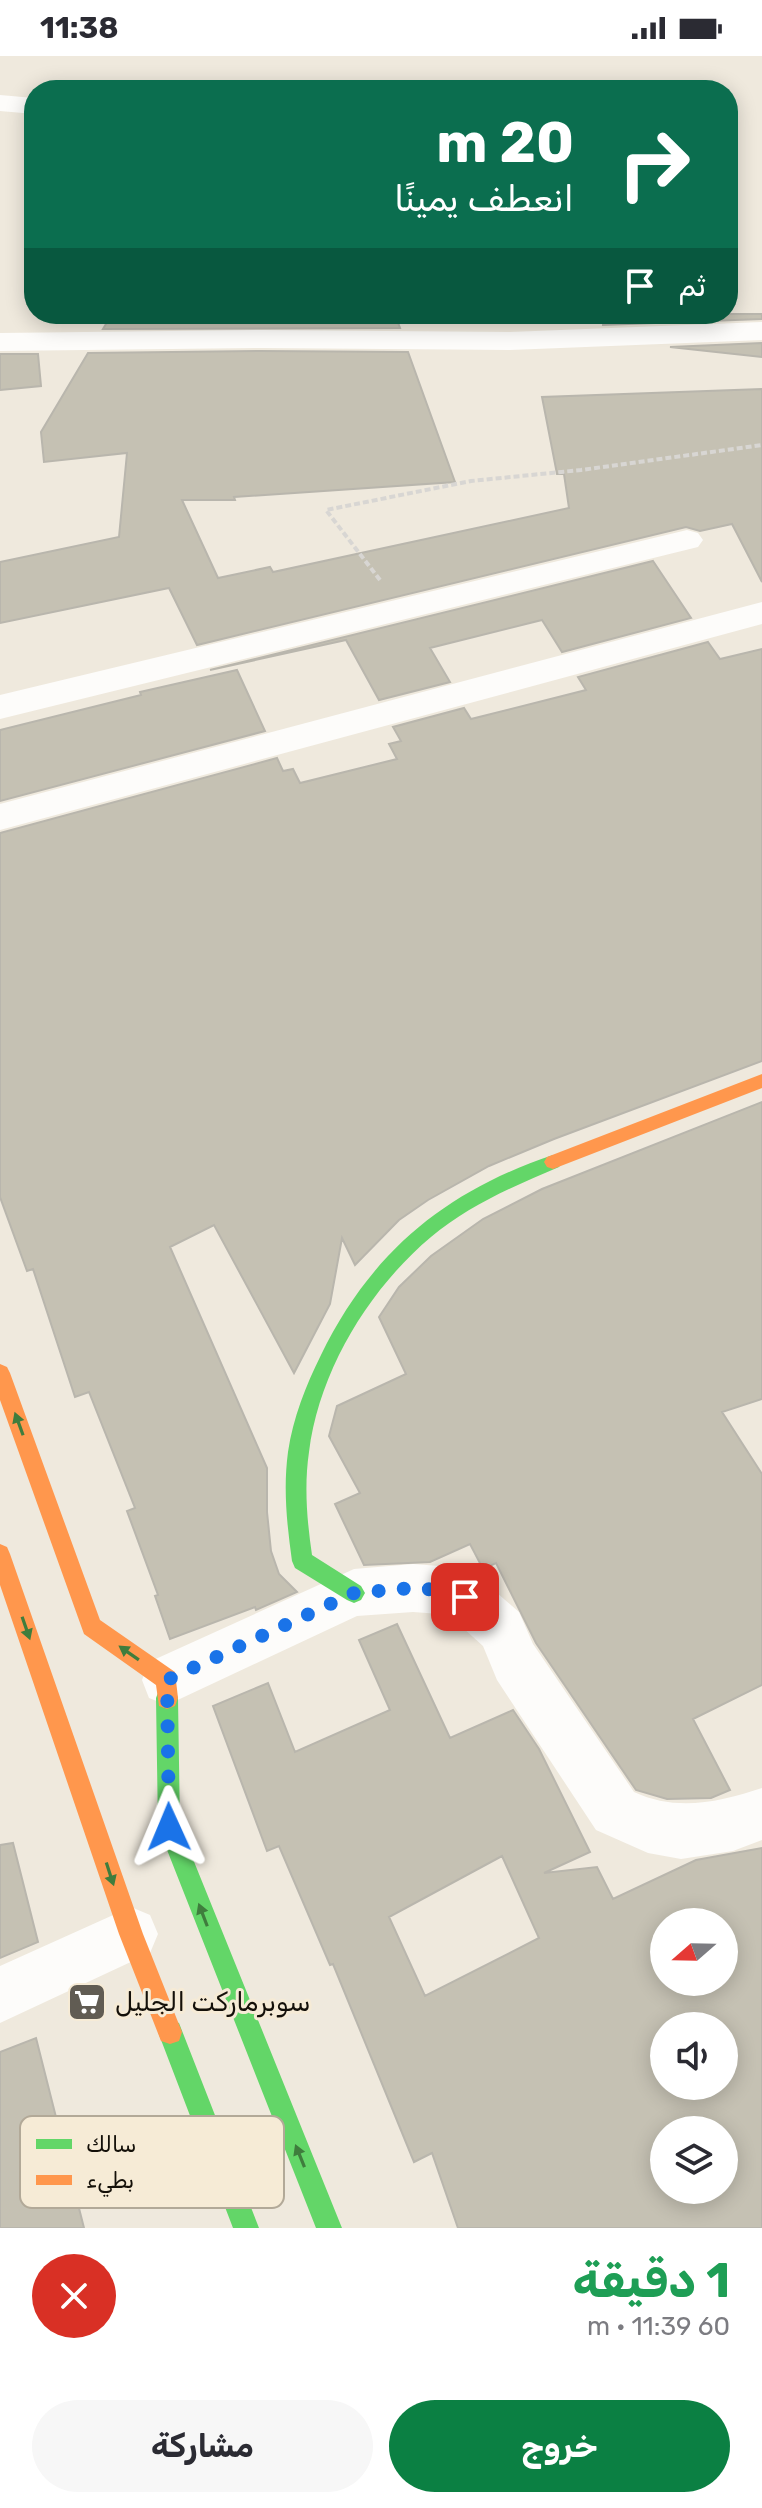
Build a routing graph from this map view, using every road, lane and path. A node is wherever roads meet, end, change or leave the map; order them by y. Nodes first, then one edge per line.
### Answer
1 (0, 103) edge
2 (24, 105) edge
3 (762, 331) edge
4 (0, 342) edge
5 (762, 445) edge
6 (687, 540) dead end
7 (383, 584) dead end
8 (762, 613) edge
9 (0, 707) edge
10 (0, 817) edge
11 (762, 1081) edge
12 (0, 1373) edge
13 (0, 1554) edge
14 (354, 1593) junction
15 (167, 1680) junction
16 (762, 1814) edge
17 (131, 1934) junction
18 (0, 1995) edge
19 (202, 2116) edge
20 (238, 2208) edge
21 (246, 2228) edge
22 (329, 2228) edge

1 - 2 street
3 - 4 street
5 - 7 path
6 - 9 street
8 - 10 street
11 - 14 main road
15 -> 12 main road
13 -> 17 main road
14 - 15 street
14 - 16 street
22 -> 15 main road
17 - 18 street
17 - 19 main road
20 - 21 main road

